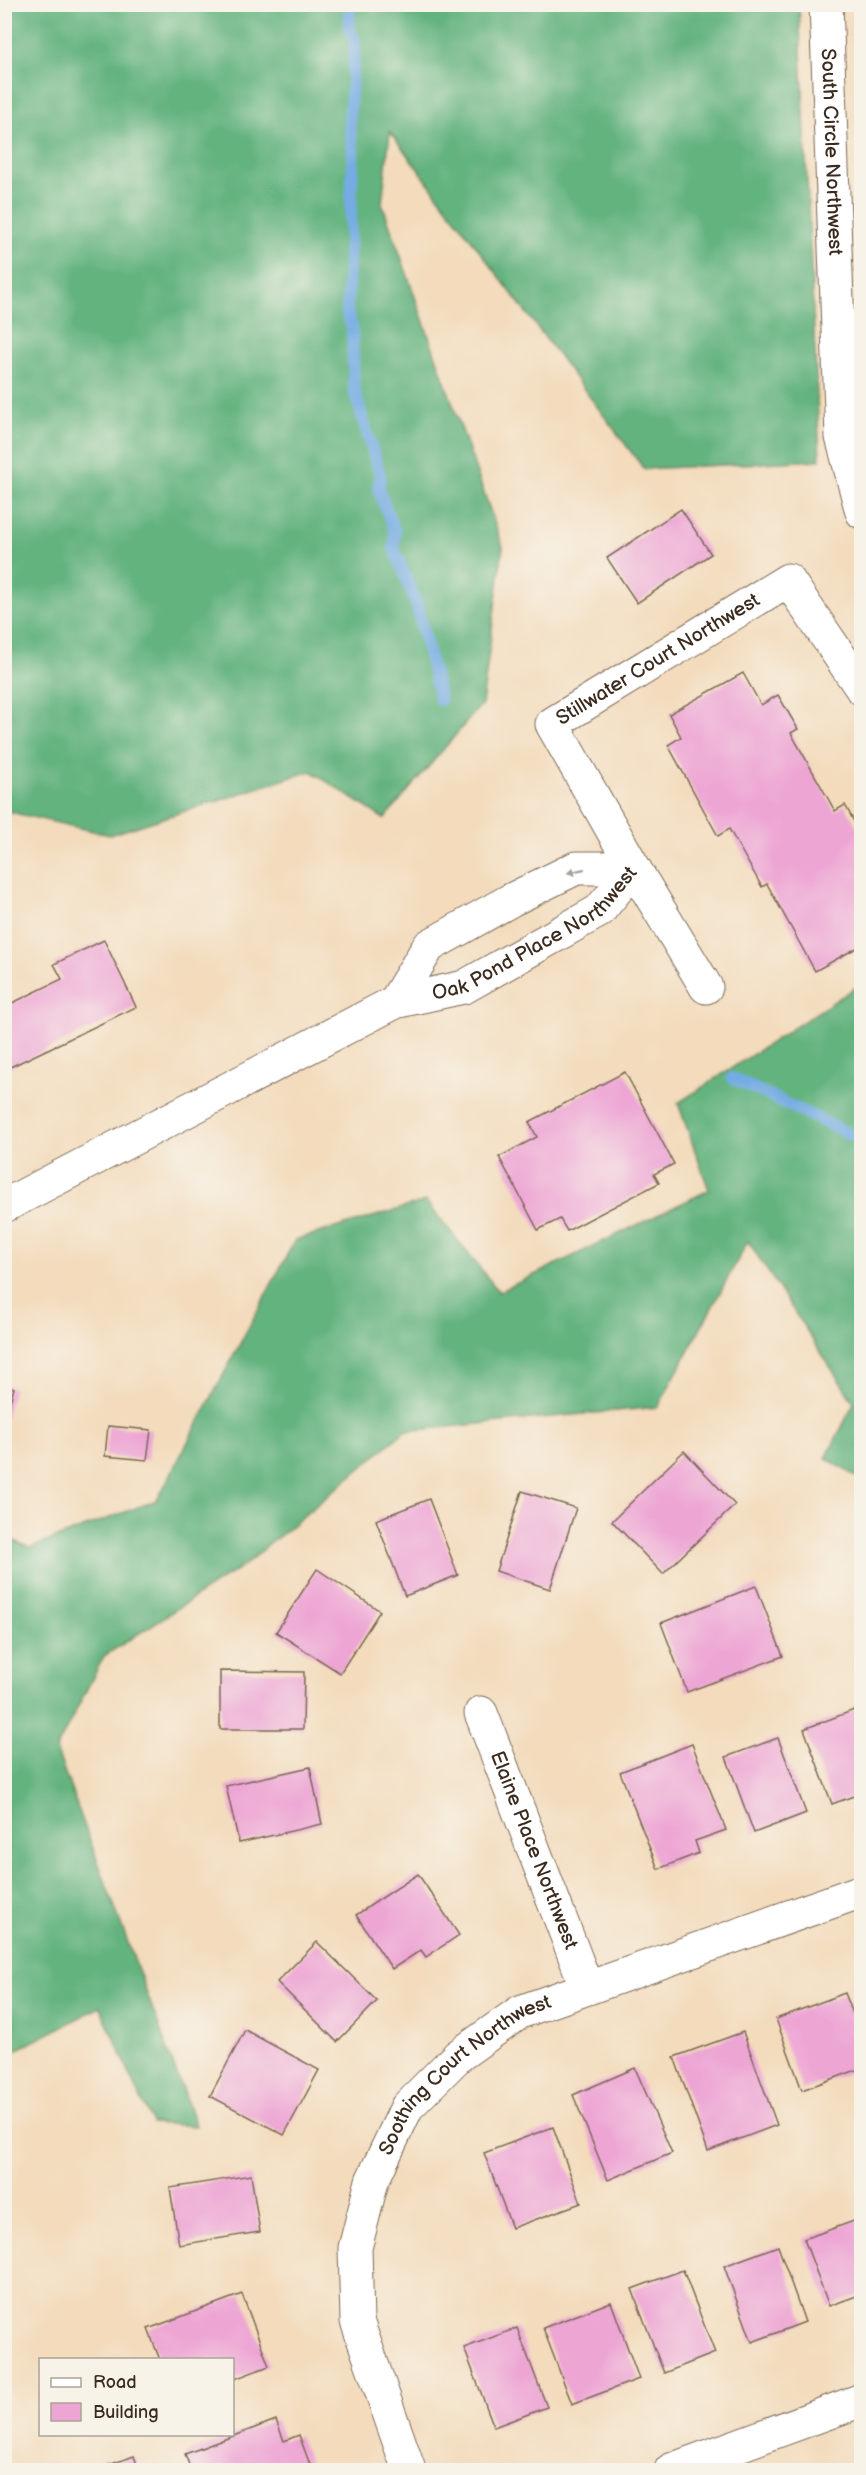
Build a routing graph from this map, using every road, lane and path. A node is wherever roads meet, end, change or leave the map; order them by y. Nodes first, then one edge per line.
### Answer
1 (826, 4) edge
2 (861, 512) edge
3 (861, 686) edge
4 (634, 868) junction
5 (706, 987) dead end
6 (394, 1002) junction
7 (4, 1206) edge
8 (481, 1713) dead end
9 (861, 1891) edge
10 (587, 1988) junction
11 (861, 2400) edge
12 (409, 2470) edge
13 (671, 2470) edge

1 - 2 street, South Circle Northwest
3 - 4 street, Stillwater Court Northwest
4 - 5 street, Stillwater Court Northwest
4 - 6 street, Oak Pond Place Northwest
4 -> 6 street, Oak Pond Place Northwest
6 - 7 street, Oak Pond Place Northwest
8 - 10 street, Elaine Place Northwest
9 - 10 street, Soothing Court Northwest
10 - 12 street, Soothing Court Northwest
11 - 13 street

